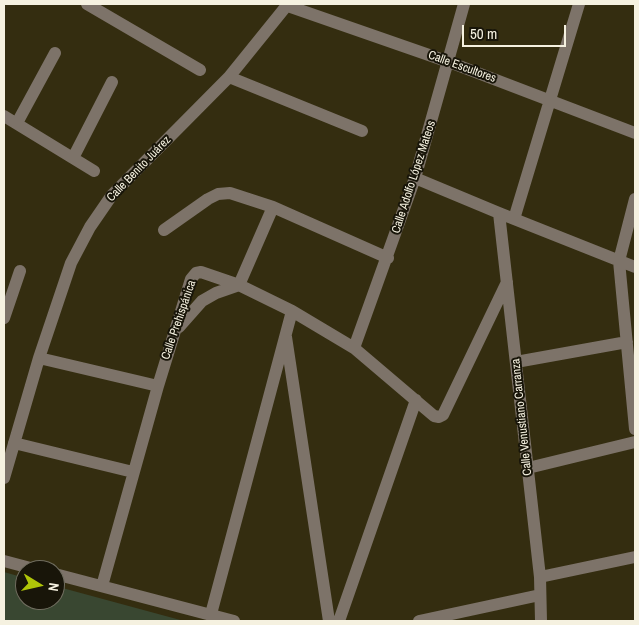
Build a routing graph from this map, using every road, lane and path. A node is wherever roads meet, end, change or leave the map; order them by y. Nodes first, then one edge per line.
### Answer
1 (87, 4) edge
2 (464, 4) edge
3 (579, 4) edge
4 (288, 5) edge
5 (55, 53) dead end
6 (449, 62) junction
7 (200, 70) dead end
8 (229, 77) junction
9 (112, 82) dead end
10 (550, 100) junction
11 (4, 116) edge
12 (17, 123) junction
13 (362, 131) dead end
14 (635, 133) edge
15 (73, 158) junction
16 (94, 171) dead end
17 (416, 178) junction
18 (635, 199) edge
19 (272, 207) junction
20 (499, 213) junction
21 (514, 219) junction
22 (164, 230) dead end
23 (388, 258) junction
24 (619, 261) junction
25 (635, 267) edge
26 (20, 271) dead end
27 (507, 282) junction
28 (239, 285) junction
29 (9, 286) edge
30 (292, 311) junction
31 (4, 316) edge
32 (285, 332) junction
33 (174, 334) junction
34 (627, 342) junction
35 (354, 348) junction
36 (39, 358) junction
37 (516, 362) junction
38 (158, 386) junction
39 (416, 400) junction
40 (635, 429) edge
41 (635, 442) edge
42 (14, 443) junction
43 (528, 468) junction
44 (133, 472) junction
45 (4, 478) edge
46 (635, 557) edge
47 (65, 577) edge
48 (540, 577) junction
49 (102, 586) junction
50 (540, 595) junction
51 (211, 614) junction
52 (234, 621) edge
53 (329, 621) edge
54 (339, 621) edge
55 (419, 621) edge
56 (540, 621) edge

1 - 7 street
2 - 6 street, Calle Adolfo López Mateos
3 - 10 street
4 - 6 street, Calle Escultores
4 - 8 street, Calle Benito Juárez
5 - 12 street
6 - 10 street, Calle Escultores
6 - 17 street, Calle Adolfo López Mateos
8 - 13 street
8 - 36 street, Calle Benito Juárez
9 - 15 street
10 - 14 street, Calle Escultores
10 - 21 street
11 - 12 street
12 - 15 street
15 - 16 street
17 - 20 street
17 - 23 street, Calle Adolfo López Mateos
18 - 24 street
19 - 22 street
19 - 23 street
19 - 28 street
20 - 21 street
20 - 27 street, Calle Venustiano Carranza
21 - 24 street
23 - 35 street, Calle Adolfo López Mateos
24 - 25 street
24 - 34 street
26 - 29 street
27 - 37 street, Calle Venustiano Carranza
27 - 39 street, Calle Prehispánica
28 - 30 street, Calle Prehispánica
28 - 33 street
28 - 33 street, Calle Prehispánica
29 - 31 street
30 - 32 street
30 - 35 street, Calle Prehispánica
32 - 51 street
32 - 53 street
33 - 38 street, Calle Prehispánica
34 - 37 street
34 - 40 street
35 - 39 street, Calle Prehispánica
36 - 38 street
36 - 42 street, Calle Benito Juárez
37 - 43 street, Calle Venustiano Carranza
38 - 44 street, Calle Prehispánica
39 - 54 street
41 - 43 street
42 - 44 street
42 - 45 street, Calle Benito Juárez
43 - 48 street, Calle Venustiano Carranza
44 - 49 street, Calle Prehispánica
46 - 48 street
47 - 49 street
48 - 50 street, Calle Venustiano Carranza
49 - 51 street
50 - 55 street
50 - 56 street, Calle Venustiano Carranza
51 - 52 street

